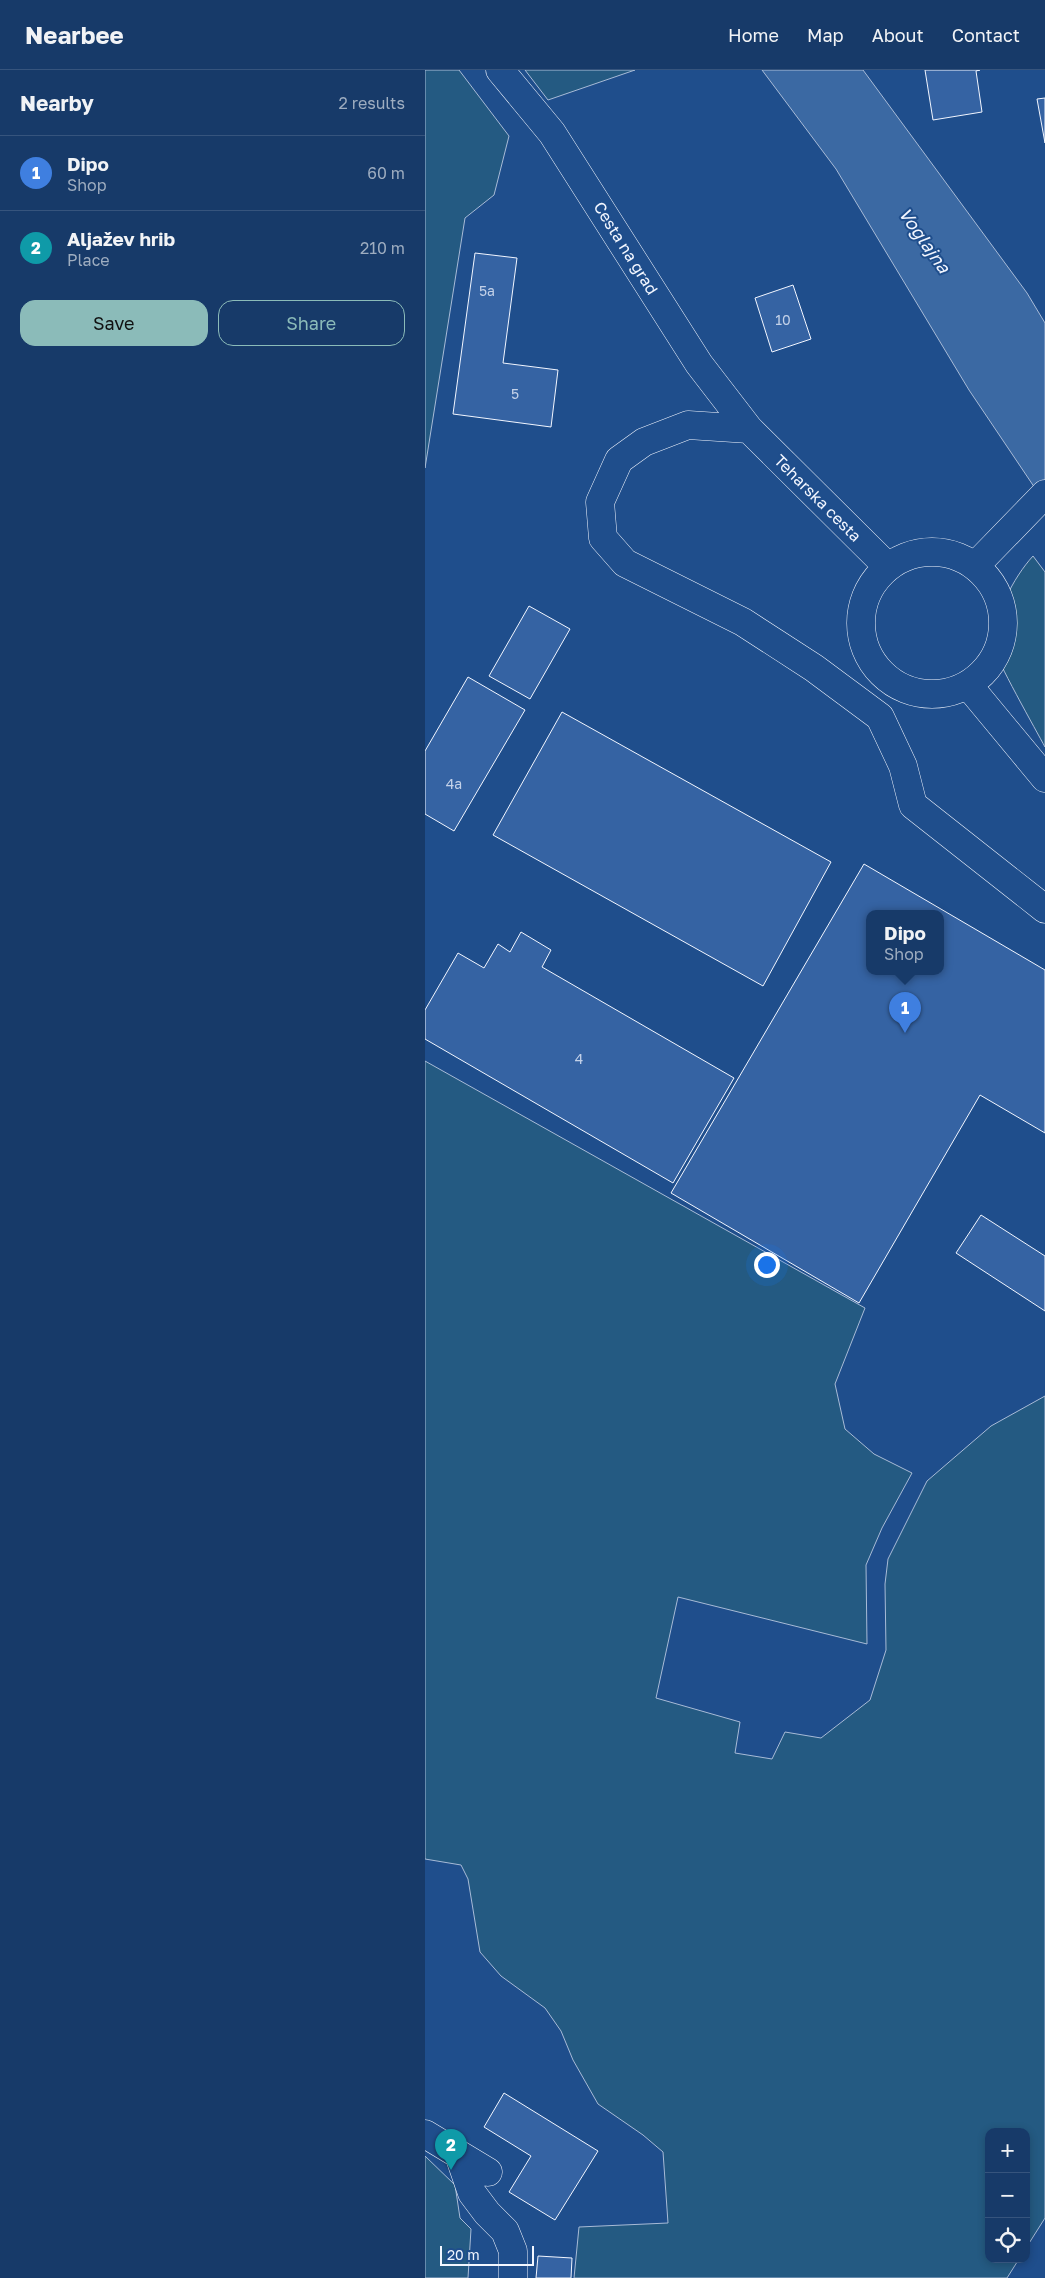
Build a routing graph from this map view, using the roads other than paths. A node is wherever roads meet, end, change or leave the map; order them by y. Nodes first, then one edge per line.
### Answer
1 (500, 70) edge
2 (749, 429) junction
3 (1045, 494) edge
4 (970, 556) junction
5 (893, 558) junction
6 (967, 685) junction
7 (1045, 778) edge
8 (1045, 909) edge
9 (425, 2134) edge
10 (459, 2155) junction
11 (488, 2172) dead end
12 (513, 2278) edge

1 - 2 street, Cesta na grad
2 - 5 street, Teharska cesta
2 - 8 street
3 - 4 street
4 - 5 street
4 - 6 street
5 - 6 street
6 - 7 street
9 - 10 street
10 - 11 street
10 - 12 street

